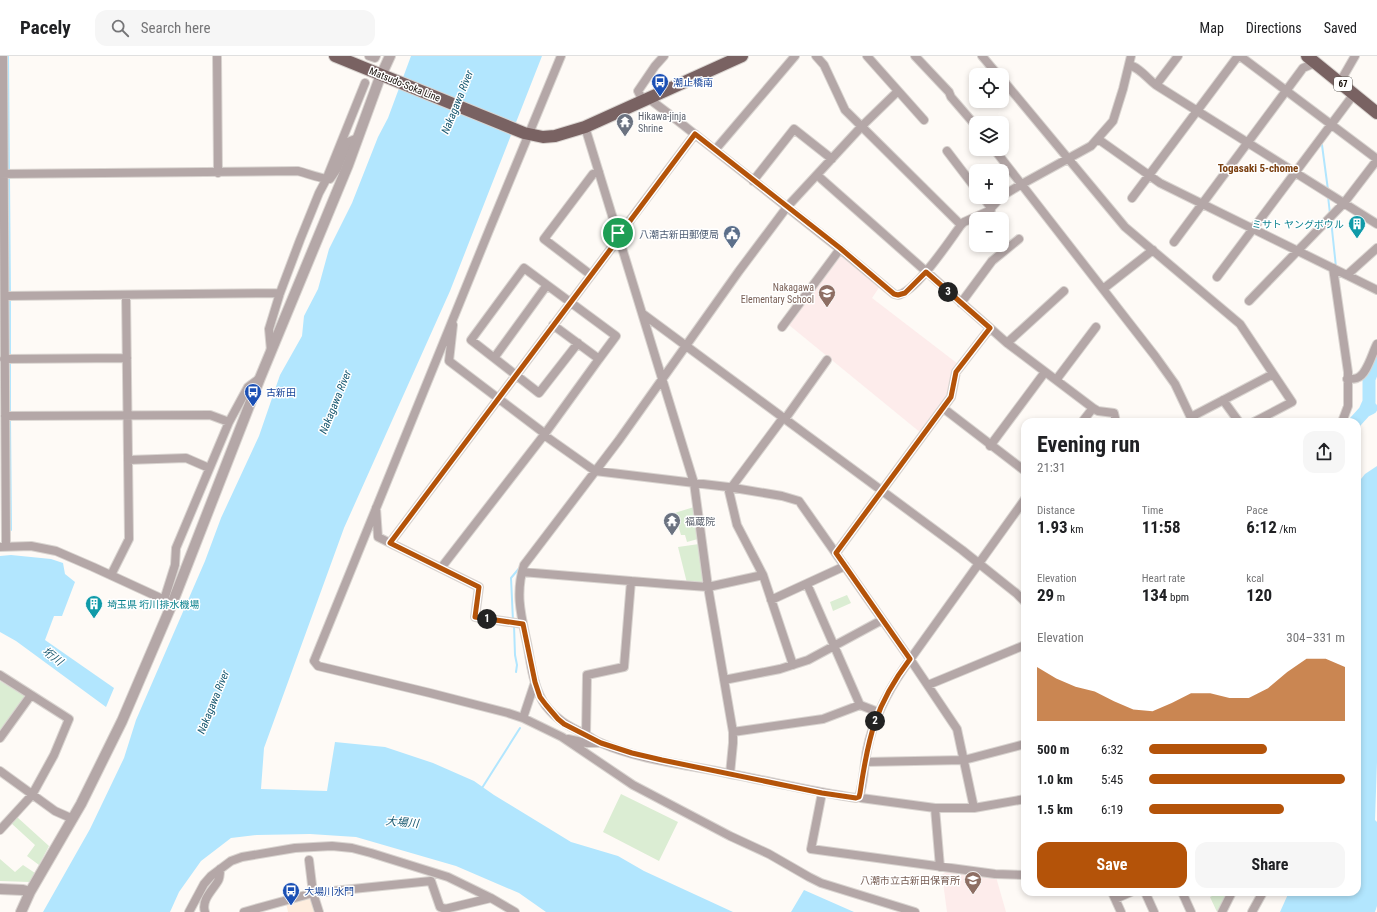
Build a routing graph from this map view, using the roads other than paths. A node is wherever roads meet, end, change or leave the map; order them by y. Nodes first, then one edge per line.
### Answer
1 (3, 56) edge
2 (217, 56) edge
3 (369, 56) edge
4 (376, 56) edge
5 (390, 56) edge
6 (561, 56) edge
7 (664, 56) edge
8 (742, 56) edge
9 (795, 56) edge
10 (816, 56) edge
11 (866, 56) edge
12 (915, 56) edge
13 (982, 56) edge
14 (1131, 56) edge
15 (1178, 56) edge
16 (1239, 56) edge
17 (1355, 56) edge
18 (341, 57) edge
19 (1311, 59) edge
20 (1129, 65) junction
21 (992, 68) edge
22 (386, 77) junction
23 (365, 82) dead end
24 (1340, 82) junction
25 (1156, 85) junction
26 (1009, 87) edge
27 (898, 91) junction
28 (1286, 91) junction
29 (1354, 94) junction
30 (645, 100) junction
31 (1197, 110) junction
32 (2, 112) edge
33 (1377, 113) edge
34 (969, 118) edge
35 (924, 120) dead end
36 (1331, 124) junction
37 (862, 126) junction
38 (585, 127) junction
39 (527, 134) junction
40 (695, 134) junction
41 (358, 138) junction
42 (1098, 139) junction
43 (1248, 143) junction
44 (715, 150) junction
45 (947, 151) dead end
46 (1000, 156) edge
47 (1068, 158) junction
48 (832, 159) junction
49 (1377, 159) edge
50 (218, 172) junction
51 (599, 172) junction
52 (1296, 172) junction
53 (6, 174) edge
54 (817, 175) junction
55 (1149, 176) junction
56 (326, 180) junction
57 (969, 180) edge
58 (753, 181) junction
59 (1022, 184) junction
60 (1009, 192) edge
61 (1132, 198) dead end
62 (1344, 203) junction
63 (988, 204) edge
64 (995, 204) edge
65 (1202, 204) junction
66 (787, 207) junction
67 (991, 208) junction
68 (1377, 224) edge
69 (961, 225) junction
70 (1253, 229) junction
71 (619, 237) junction
72 (1019, 239) dead end
73 (1174, 242) dead end
74 (840, 248) junction
75 (1377, 248) edge
76 (1153, 250) junction
77 (1297, 251) junction
78 (1333, 268) junction
79 (926, 272) junction
80 (591, 275) junction
81 (1347, 275) junction
82 (1217, 277) dead end
83 (547, 285) junction
84 (1103, 289) junction
85 (1377, 290) edge
86 (1064, 291) dead end
87 (280, 293) junction
88 (126, 295) junction
89 (9, 296) junction
90 (1249, 301) dead end
91 (571, 302) junction
92 (961, 303) junction
93 (643, 314) junction
94 (453, 320) junction
95 (553, 325) junction
96 (782, 327) dead end
97 (1096, 327) dead end
98 (990, 328) junction
99 (578, 343) junction
100 (1007, 343) junction
101 (1377, 344) edge
102 (686, 346) junction
103 (272, 352) junction
104 (127, 358) junction
105 (494, 358) junction
106 (4, 359) junction
107 (599, 359) junction
108 (828, 360) dead end
109 (1045, 372) junction
110 (1273, 374) junction
111 (516, 375) junction
112 (260, 378) junction
113 (662, 379) junction
114 (1347, 379) junction
115 (1056, 380) junction
116 (499, 398) junction
117 (1223, 400) junction
118 (943, 408) junction
119 (1093, 408) junction
120 (5, 416) junction
121 (127, 416) junction
122 (784, 418) junction
123 (1085, 418) edge
124 (1115, 418) edge
125 (1192, 418) edge
126 (1194, 418) edge
127 (1235, 418) edge
128 (1262, 418) edge
129 (1344, 418) edge
130 (229, 422) junction
131 (544, 434) junction
132 (990, 446) junction
133 (128, 460) junction
134 (209, 468) junction
135 (1021, 468) edge
136 (595, 471) junction
137 (694, 483) junction
138 (730, 487) junction
139 (882, 491) junction
140 (1021, 505) edge
141 (376, 507) junction
142 (390, 543) junction
143 (3, 547) edge
144 (836, 553) junction
145 (979, 564) junction
146 (845, 566) junction
147 (442, 568) junction
148 (522, 572) junction
149 (111, 575) junction
150 (763, 575) junction
151 (631, 581) junction
152 (807, 584) junction
153 (708, 587) junction
154 (1021, 598) edge
155 (771, 600) junction
156 (168, 602) junction
157 (882, 620) junction
158 (523, 624) junction
159 (835, 646) junction
160 (1021, 647) edge
161 (910, 659) junction
162 (793, 665) junction
163 (0, 675) edge
164 (724, 680) junction
165 (535, 682) junction
166 (928, 685) junction
167 (31, 695) junction
168 (860, 705) junction
169 (878, 712) junction
170 (523, 718) junction
171 (733, 732) junction
172 (586, 735) junction
173 (562, 737) junction
174 (0, 738) edge
175 (601, 743) junction
176 (1021, 745) edge
177 (964, 760) junction
178 (865, 762) junction
179 (0, 771) edge
180 (730, 774) junction
181 (822, 793) junction
182 (32, 795) junction
183 (859, 797) junction
184 (1021, 800) edge
185 (935, 808) junction
186 (974, 808) junction
187 (73, 819) junction
188 (0, 830) edge
189 (309, 860) dead end
190 (940, 867) junction
191 (220, 869) junction
192 (1021, 875) edge
193 (0, 889) edge
194 (30, 892) junction
195 (313, 893) junction
196 (1113, 896) edge
197 (1147, 896) edge
198 (1184, 896) edge
199 (1230, 896) edge
200 (1261, 896) edge
201 (491, 898) junction
202 (513, 911) edge
203 (21, 912) edge
204 (189, 912) edge
205 (205, 912) edge
206 (244, 912) edge
207 (319, 912) edge
208 (914, 912) edge
209 (1121, 912) edge
210 (1154, 912) edge
211 (1191, 912) edge
212 (1222, 912) edge
213 (1252, 912) edge

1 - 32 street
2 - 50 street
3 - 4 street
5 - 22 street
6 - 39 street
7 - 30 street
8 - 30 main road, Matsudo-Soka Line
9 - 44 street
10 - 37 street
11 - 27 street
12 - 34 street
13 - 21 street
14 - 20 street
15 - 25 street
16 - 28 street
16 - 31 street
17 - 24 street
18 - 22 main road, Matsudo-Soka Line
19 - 24 main road, 67
19 - 28 street
20 - 25 street
20 - 42 street
22 - 39 main road, Matsudo-Soka Line
22 - 41 street
23 - 56 street
24 - 29 main road, 67
25 - 31 street
26 - 47 street
27 - 35 street
27 - 37 street
28 - 36 street
28 - 43 street
29 - 33 main road, 67
29 - 36 street
30 - 38 main road, Matsudo-Soka Line
30 - 40 street
31 - 43 street
31 - 55 street
32 - 53 street
36 - 49 street
36 - 52 street
37 - 48 street
37 - 69 street
38 - 39 main road, Matsudo-Soka Line
38 - 51 street
39 - 94 street
40 - 44 street
40 - 71 street
41 - 56 street
41 - 103 street
42 - 47 street
42 - 55 street
43 - 52 street
43 - 65 street
44 - 58 street
45 - 57 street
46 - 59 street
47 - 59 street
47 - 76 street
48 - 54 street
48 - 58 street
49 - 62 street
50 - 53 street
50 - 56 street
51 - 71 street
51 - 80 street
52 - 62 street
52 - 70 street
53 - 89 street
54 - 66 street
54 - 79 street
55 - 61 street
55 - 65 street
56 - 87 street
58 - 66 street
59 - 60 street
59 - 84 street
62 - 68 street
62 - 77 street
63 - 67 street
64 - 67 street
65 - 70 street
65 - 73 street
66 - 74 street
66 - 102 street
67 - 69 street
69 - 79 street
70 - 77 street
70 - 82 street
71 - 80 street
71 - 93 street
72 - 92 street
74 - 79 street
74 - 96 street
75 - 81 street
76 - 84 street
76 - 110 street
77 - 78 street
77 - 90 street
78 - 81 street
78 - 114 street
79 - 92 street
80 - 91 street
81 - 85 street
83 - 91 street
83 - 105 street
83 - 105 street
84 - 125 street
86 - 100 street
87 - 88 street
87 - 103 street
88 - 89 street
88 - 104 street
89 - 106 street
91 - 95 street
91 - 107 street
92 - 98 street
93 - 102 street
93 - 113 street
94 - 116 street
94 - 141 street
95 - 99 street
95 - 111 street
97 - 115 street
98 - 100 street
98 - 118 street
99 - 107 street
99 - 111 street
100 - 109 street
101 - 114 street
102 - 113 street
102 - 122 street
103 - 112 street
104 - 106 street
104 - 121 street
105 - 111 street
106 - 120 street
107 - 131 street
108 - 122 street
109 - 115 street
109 - 132 street
110 - 117 street
110 - 128 street
111 - 116 street
112 - 130 street
112 - 156 street
113 - 136 street
113 - 137 street
114 - 129 street
115 - 119 street
116 - 131 street
116 - 142 street
117 - 126 street
117 - 127 street
118 - 132 street
118 - 139 street
119 - 123 street
119 - 124 street
120 - 121 street
120 - 143 street
121 - 130 street
121 - 133 street
122 - 138 street
122 - 139 street
130 - 134 street
131 - 136 street
131 - 147 street
132 - 135 street
133 - 134 street
133 - 149 street
134 - 156 street
136 - 137 street
136 - 148 street
137 - 138 street
137 - 153 street
138 - 144 street
138 - 150 street
139 - 144 street
139 - 145 street
140 - 145 street
141 - 142 street
141 - 170 street
142 - 147 street
143 - 149 street
144 - 146 street
145 - 154 street
145 - 161 street
146 - 152 street
146 - 157 street
147 - 158 street
148 - 151 street
148 - 158 street
149 - 156 street
150 - 153 street
150 - 155 street
151 - 153 street
151 - 172 street
152 - 155 street
152 - 159 street
153 - 164 street
155 - 162 street
156 - 187 street
157 - 159 street
157 - 161 street
158 - 165 street
159 - 162 street
159 - 168 street
160 - 166 street
161 - 166 street
161 - 169 street
162 - 164 street
163 - 167 street
164 - 171 street
165 - 170 street
165 - 172 street
166 - 177 street
167 - 174 street
167 - 182 street
168 - 169 street
168 - 171 street
169 - 178 street
170 - 173 street
171 - 180 street
172 - 175 street
173 - 175 street
173 - 208 street
175 - 180 street
176 - 177 street
177 - 178 street
177 - 186 street
178 - 183 street
179 - 182 street
180 - 181 street
181 - 183 street
181 - 190 street
182 - 187 street
182 - 188 street
183 - 185 street
184 - 186 street
185 - 186 street
185 - 190 street
187 - 194 street
189 - 195 street
190 - 192 street
191 - 201 street
191 - 204 street
191 - 205 street
193 - 194 street
194 - 203 street
195 - 201 street
195 - 206 street
195 - 207 street
196 - 209 street
197 - 210 street
198 - 211 street
199 - 212 street
200 - 213 street
201 - 202 street

